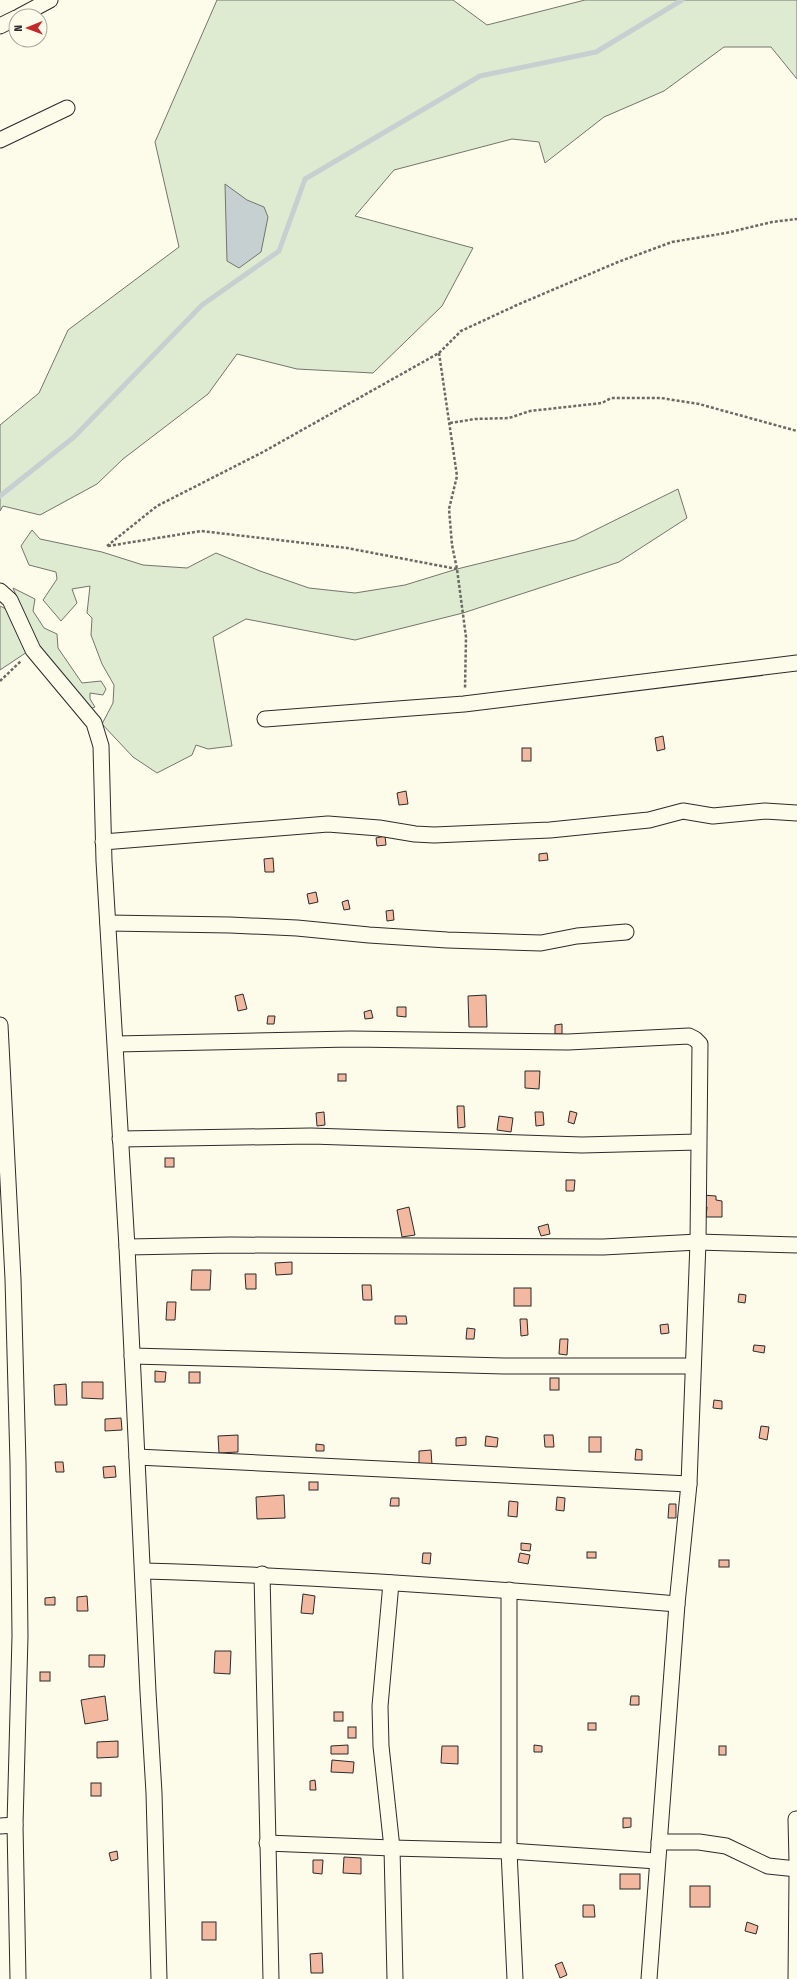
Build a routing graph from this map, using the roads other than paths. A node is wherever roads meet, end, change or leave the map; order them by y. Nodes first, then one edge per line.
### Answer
1 (50, 0) edge
2 (35, 8) edge
3 (67, 108) dead end
4 (0, 140) edge
5 (0, 591) edge
6 (797, 663) edge
7 (265, 719) dead end
8 (797, 813) edge
9 (103, 842) junction
10 (108, 923) junction
11 (626, 932) dead end
12 (0, 1025) edge
13 (116, 1044) junction
14 (120, 1140) junction
15 (698, 1142) junction
16 (698, 1242) junction
17 (797, 1245) edge
18 (127, 1247) junction
19 (132, 1356) junction
20 (693, 1366) junction
21 (137, 1457) junction
22 (689, 1484) junction
23 (144, 1571) junction
24 (262, 1574) junction
25 (391, 1584) junction
26 (509, 1590) junction
27 (678, 1604) junction
28 (796, 1819) dead end
29 (15, 1825) junction
30 (0, 1826) edge
31 (267, 1842) junction
32 (659, 1842) junction
33 (392, 1848) junction
34 (509, 1851) junction
35 (658, 1861) junction
36 (797, 1862) edge
37 (797, 1869) edge
38 (797, 1875) edge
39 (18, 1979) edge
40 (159, 1979) edge
41 (271, 1979) edge
42 (395, 1979) edge
43 (515, 1979) edge
44 (649, 1979) edge
45 (796, 1979) edge

1 - 2 street
3 - 4 street
5 - 9 street
6 - 7 street
8 - 9 street
9 - 10 street
10 - 11 street
10 - 13 street
12 - 29 street
13 - 14 street
13 - 15 street
14 - 15 street
14 - 18 street
15 - 16 street
16 - 17 street
16 - 18 street
16 - 20 street
18 - 19 street
19 - 20 street
19 - 21 street
20 - 22 street
21 - 22 street
21 - 23 street
22 - 27 street
23 - 24 street
23 - 40 street
24 - 25 street
24 - 31 street
25 - 26 street
25 - 33 street
26 - 27 street
26 - 34 street
27 - 32 street
28 - 36 street
29 - 30 street
29 - 39 street
31 - 33 street
31 - 41 street
32 - 35 street
32 - 37 street
33 - 34 street
33 - 42 street
34 - 35 street
34 - 43 street
35 - 44 street
38 - 45 street

